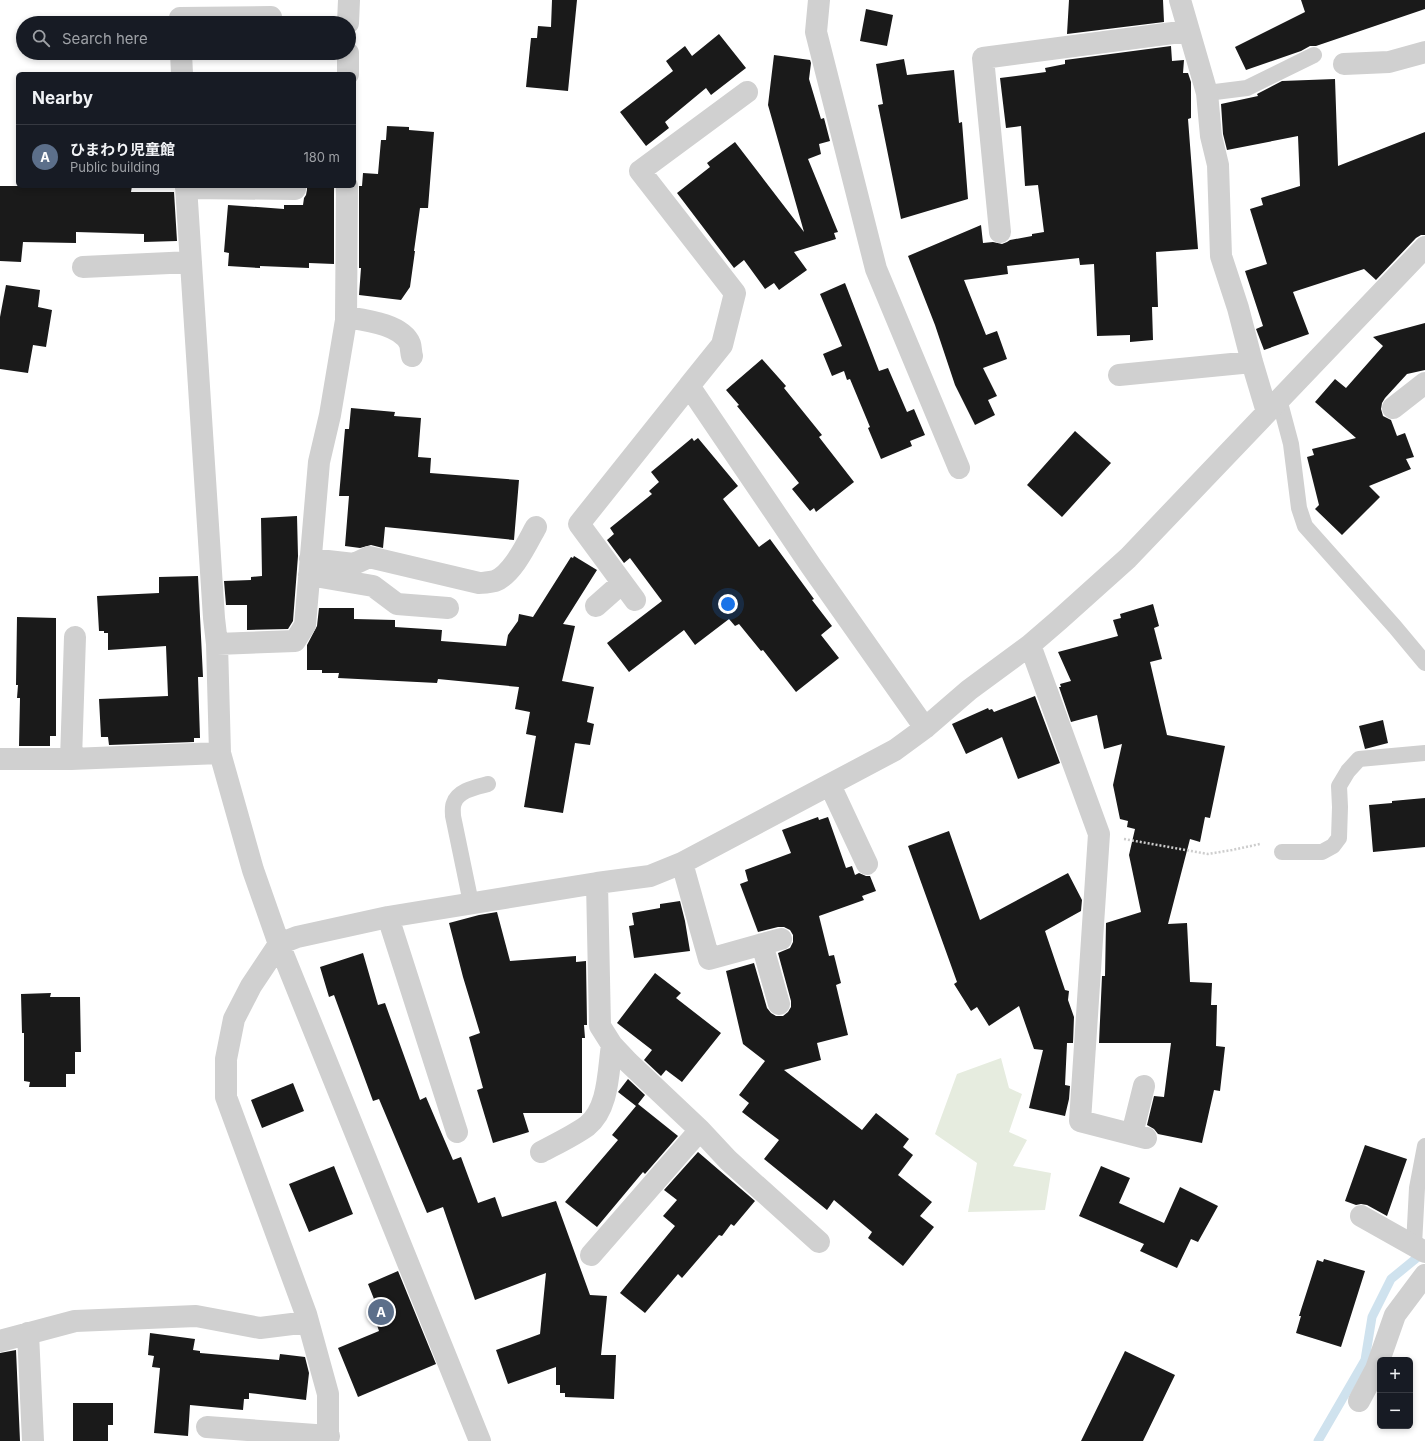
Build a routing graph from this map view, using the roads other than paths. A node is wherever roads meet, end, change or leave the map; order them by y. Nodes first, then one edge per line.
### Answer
1 (349, 0) edge
2 (819, 0) edge
3 (1180, 0) edge
4 (180, 14) edge
5 (241, 16) edge
6 (348, 16) edge
7 (1188, 31) junction
8 (1425, 52) edge
9 (1314, 55) dead end
10 (181, 60) edge
11 (348, 60) edge
12 (1344, 64) dead end
13 (182, 72) edge
14 (348, 72) edge
15 (747, 92) dead end
16 (1207, 93) junction
17 (186, 188) edge
18 (240, 188) edge
19 (347, 188) edge
20 (294, 189) dead end
21 (1000, 232) dead end
22 (1425, 247) edge
23 (191, 262) junction
24 (83, 267) dead end
25 (346, 317) junction
26 (412, 356) dead end
27 (1252, 362) junction
28 (1119, 375) dead end
29 (1425, 383) edge
30 (689, 386) junction
31 (1273, 406) junction
32 (1393, 408) dead end
33 (959, 468) dead end
34 (536, 527) dead end
35 (309, 567) junction
36 (596, 606) dead end
37 (448, 608) dead end
38 (75, 637) dead end
39 (217, 644) junction
40 (1030, 645) junction
41 (1425, 663) edge
42 (925, 728) junction
43 (220, 753) junction
44 (1425, 753) edge
45 (0, 759) edge
46 (71, 759) junction
47 (488, 784) dead end
48 (830, 785) junction
49 (1282, 852) road end
50 (682, 864) junction
51 (867, 864) dead end
52 (597, 883) junction
53 (470, 903) junction
54 (388, 917) junction
55 (279, 944) junction
56 (779, 1004) dead end
57 (612, 1045) junction
58 (1144, 1086) dead end
59 (700, 1130) junction
60 (456, 1132) dead end
61 (1425, 1146) edge
62 (541, 1152) dead end
63 (1361, 1216) dead end
64 (819, 1242) dead end
65 (1420, 1248) edge
66 (591, 1255) dead end
67 (1425, 1275) edge
68 (308, 1322) junction
69 (28, 1333) junction
70 (0, 1341) edge
71 (1359, 1401) dead end
72 (206, 1427) dead end
73 (328, 1438) edge
74 (33, 1441) edge
75 (480, 1441) edge

1 - 6 street
2 - 33 street
3 - 7 street
4 - 5 street
7 - 16 street
7 - 21 street
8 - 12 street
9 - 16 lane
10 - 13 street
11 - 14 street
15 - 30 street
16 - 27 street
17 - 23 street
18 - 20 street
19 - 25 street
22 - 31 street
23 - 24 street
23 - 39 street
25 - 26 street
25 - 35 street
27 - 28 street
27 - 31 street
29 - 32 street
30 - 36 street
30 - 42 street
31 - 40 street
31 - 41 lane
34 - 35 street
35 - 37 street
35 - 39 street
38 - 46 street
39 - 43 street
40 - 42 street
40 - 58 street
42 - 48 street
43 - 46 street
43 - 55 street
44 - 49 lane
45 - 46 street
47 - 53 lane
48 - 50 street
48 - 51 street
50 - 52 street
50 - 56 street
52 - 53 street
52 - 57 street
53 - 54 street
54 - 55 street
54 - 60 street
55 - 68 street
55 - 75 street
57 - 59 street
57 - 62 street
59 - 64 street
59 - 66 street
61 - 65 lane
63 - 65 street
67 - 71 street
68 - 69 street
68 - 73 street
69 - 70 street
69 - 74 street
72 - 73 street

